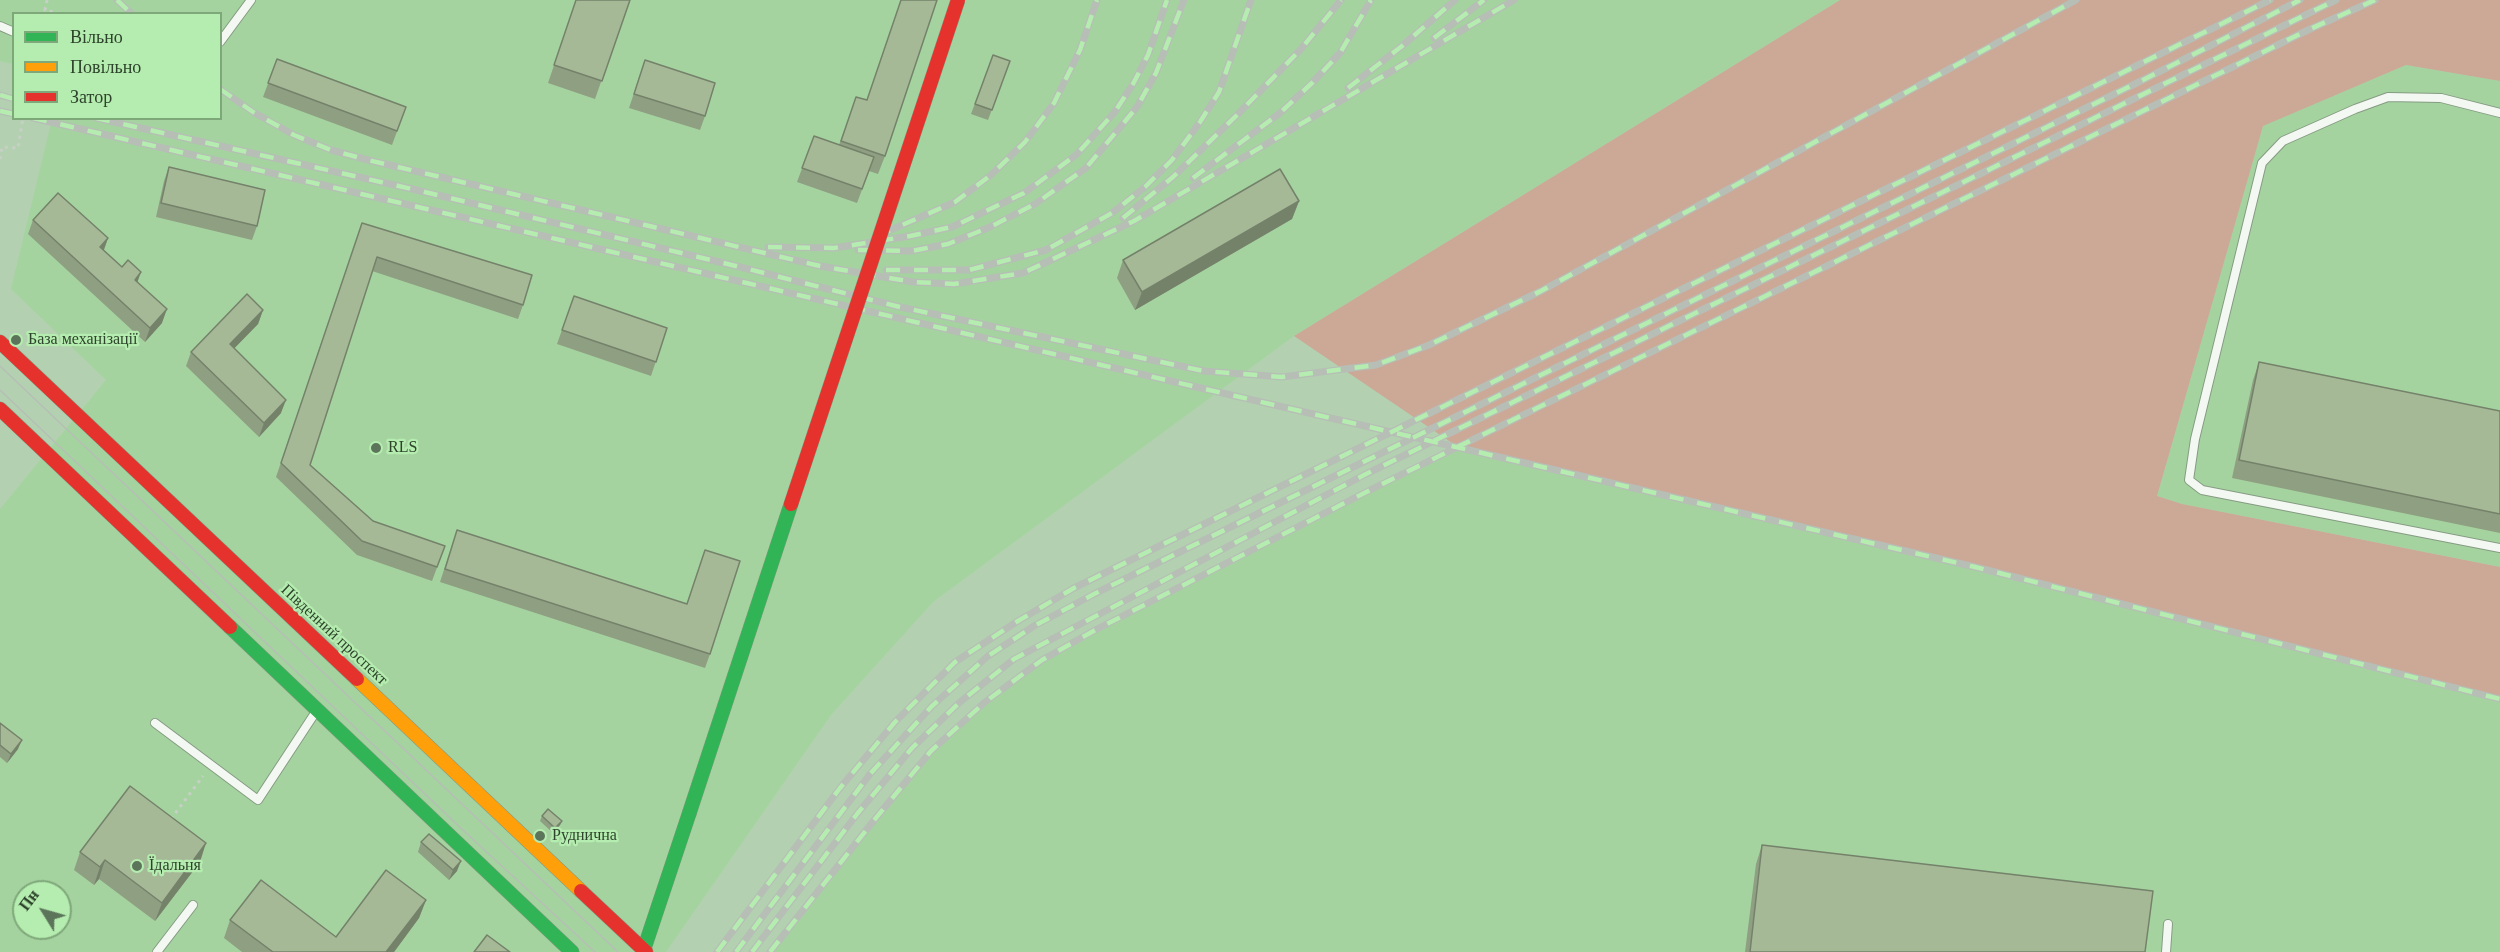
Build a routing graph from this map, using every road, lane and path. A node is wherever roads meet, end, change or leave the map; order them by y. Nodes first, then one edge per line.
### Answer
1 (47, 0) edge
2 (251, 0) edge
3 (958, 0) edge
4 (53, 12) edge
5 (222, 39) edge
6 (2500, 113) edge
7 (23, 120) edge
8 (0, 159) edge
9 (0, 342) edge
10 (0, 409) edge
11 (2500, 548) edge
12 (317, 710) junction
13 (155, 723) dead end
14 (211, 765) junction
15 (168, 823) edge
16 (193, 905) dead end
17 (2168, 924) dead end
18 (645, 951) edge
19 (157, 952) edge
20 (572, 952) edge
21 (2166, 952) edge

1 - 4 path
2 - 5 lane
3 - 18 main road, bridge
6 - 11 lane
7 - 8 path
9 - 18 main road, Південний проспект
10 - 12 main road
12 - 14 lane
12 - 20 main road
13 - 14 lane
14 - 15 path
16 - 19 lane
17 - 21 lane

